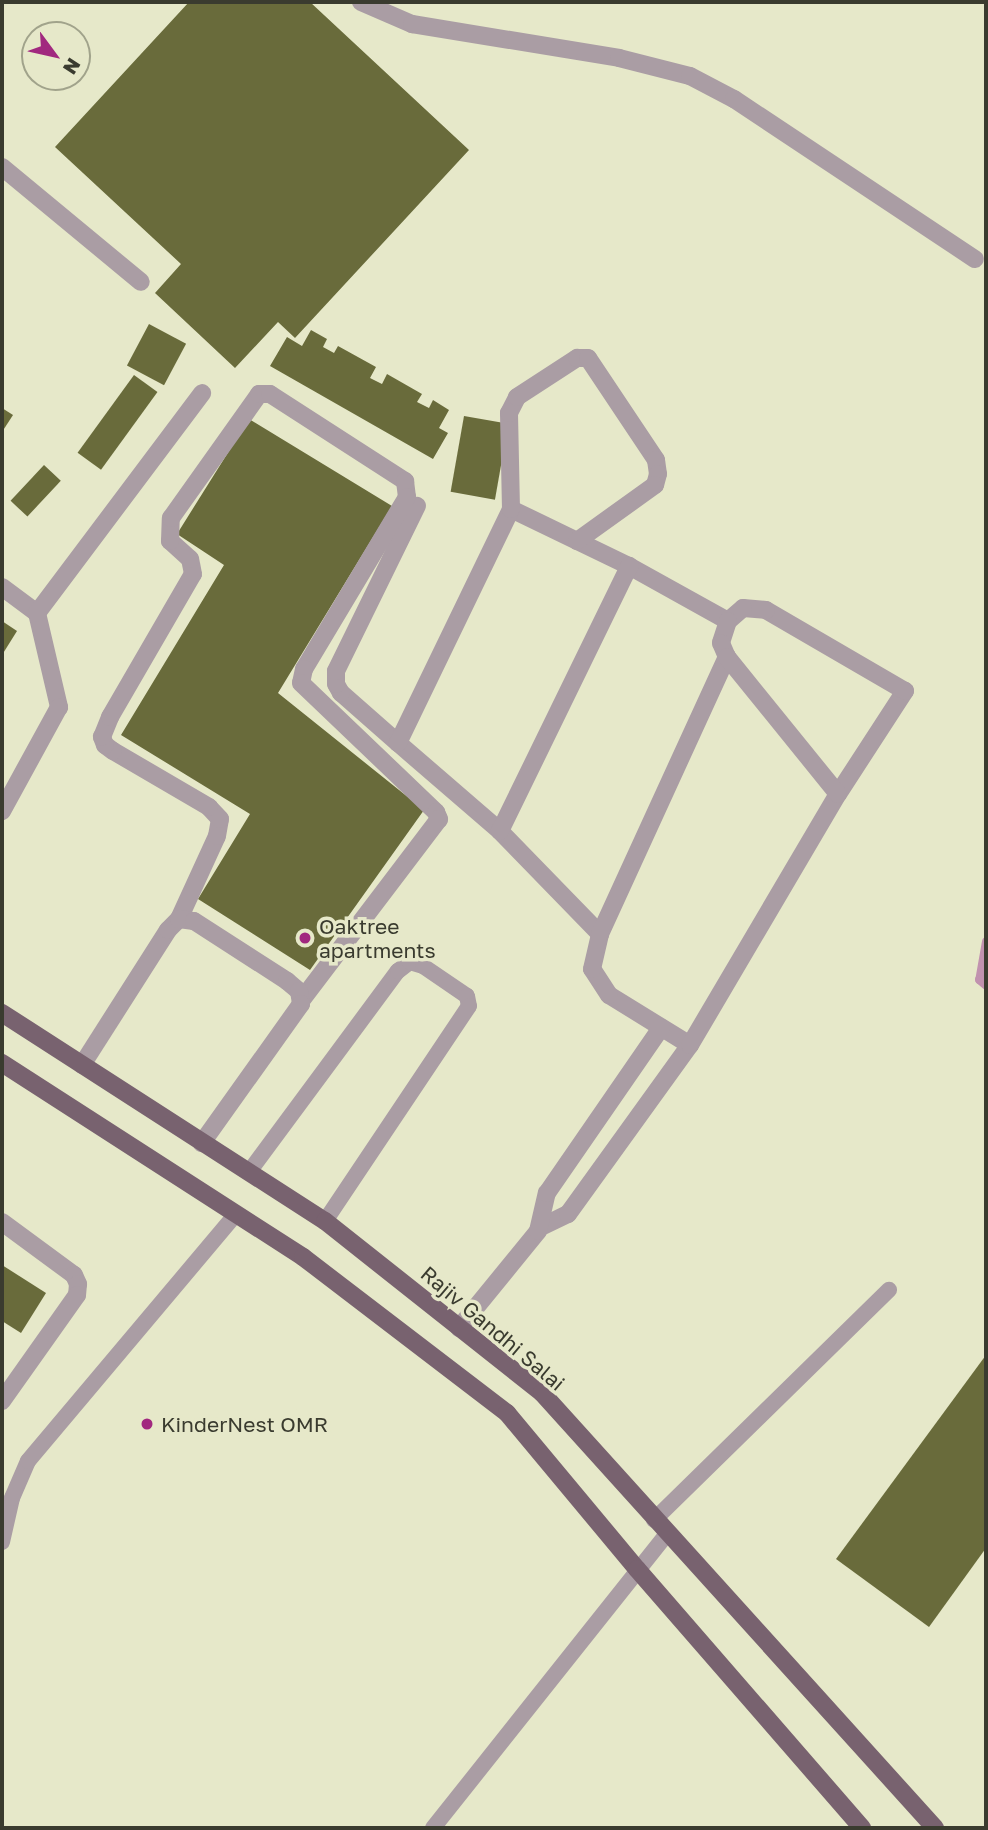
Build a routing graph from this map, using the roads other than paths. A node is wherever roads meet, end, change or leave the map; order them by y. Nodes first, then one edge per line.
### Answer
1 (362, 2) edge
2 (2, 167) edge
3 (975, 259) dead end
4 (141, 282) dead end
5 (202, 393) dead end
6 (418, 506) dead end
7 (511, 509) junction
8 (577, 541) junction
9 (629, 566) junction
10 (2, 587) edge
11 (37, 613) junction
12 (728, 621) junction
13 (727, 657) junction
14 (398, 743) junction
15 (838, 794) junction
16 (2, 811) edge
17 (500, 831) junction
18 (179, 919) junction
19 (600, 934) junction
20 (303, 998) junction
21 (2, 1013) edge
22 (662, 1028) junction
23 (690, 1045) junction
24 (2, 1063) edge
25 (82, 1065) junction
26 (202, 1143) junction
27 (249, 1172) junction
28 (236, 1214) junction
29 (325, 1221) junction
30 (2, 1222) edge
31 (541, 1227) junction
32 (889, 1290) dead end
33 (459, 1328) junction
34 (2, 1401) edge
35 (654, 1520) junction
36 (667, 1534) junction
37 (2, 1542) edge
38 (637, 1569) junction
39 (933, 1827) edge
40 (433, 1828) edge
41 (862, 1828) edge

1 - 3 street
2 - 4 street
5 - 11 street
6 - 14 street
7 - 8 street
7 - 8 street
7 - 14 street
8 - 9 street
9 - 12 street
9 - 17 street
10 - 11 street
11 - 16 street
12 - 13 street
12 - 15 street
13 - 15 street
13 - 19 street
14 - 17 street
15 - 23 street
17 - 19 street
18 - 20 street
18 - 20 street
18 - 25 street
19 - 22 street
20 - 26 street
21 - 25 main road, Rajiv Gandhi Salai
22 - 23 street
22 - 31 street
23 - 31 street
24 - 28 main road
25 - 26 main road, Rajiv Gandhi Salai
26 - 27 main road, Rajiv Gandhi Salai
27 - 29 main road, Rajiv Gandhi Salai
27 - 29 lane
28 - 37 lane
28 - 38 main road
29 - 33 main road, Rajiv Gandhi Salai
30 - 34 street
31 - 33 street
32 - 35 lane
33 - 35 main road, Rajiv Gandhi Salai
35 - 36 main road, Rajiv Gandhi Salai
36 - 38 lane
36 - 39 main road, Rajiv Gandhi Salai
38 - 40 lane
38 - 41 main road

